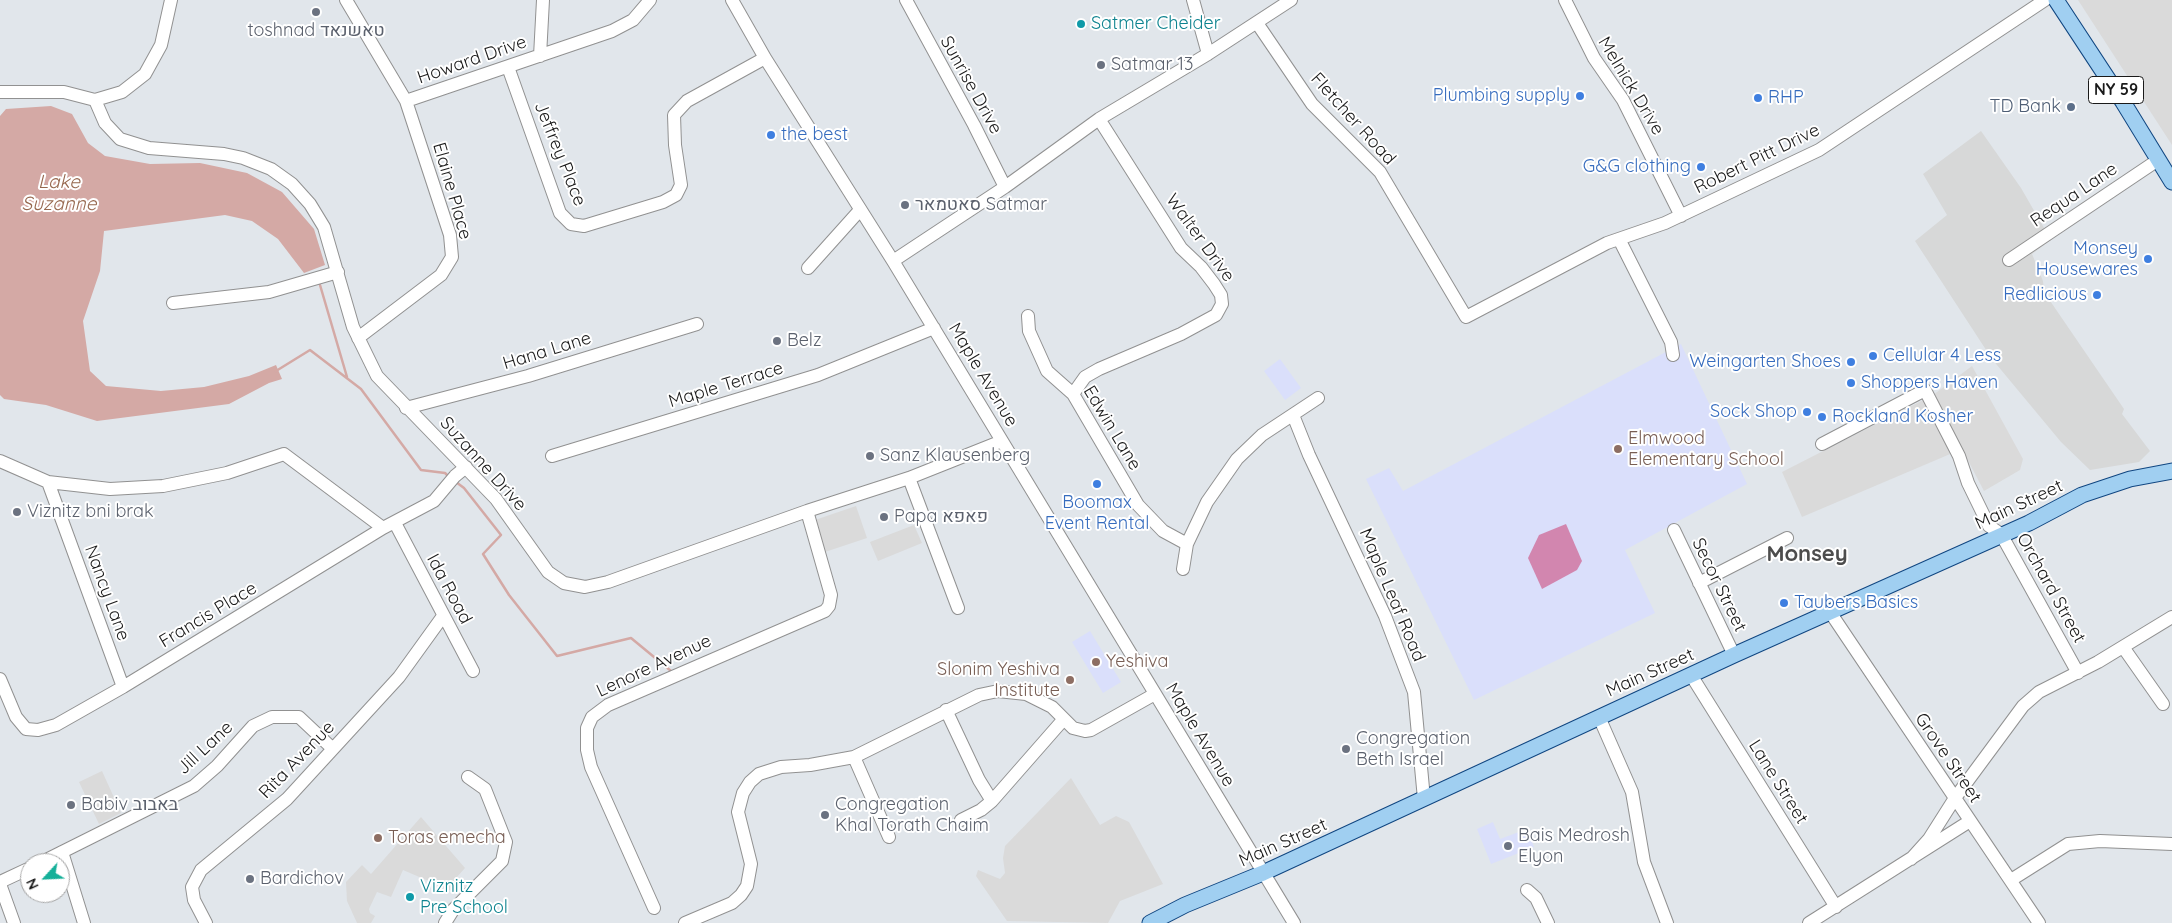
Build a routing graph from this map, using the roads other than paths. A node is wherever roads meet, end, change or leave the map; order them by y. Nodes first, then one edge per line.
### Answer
1 (171, 0) edge
2 (346, 0) edge
3 (543, 0) edge
4 (650, 0) edge
5 (732, 0) edge
6 (906, 0) edge
7 (1193, 0) edge
8 (1291, 0) edge
9 (1565, 0) edge
10 (2045, 0) edge
11 (2056, 0) edge
12 (1257, 24) junction
13 (1208, 54) junction
14 (540, 56) junction
15 (765, 58) junction
16 (508, 67) junction
17 (0, 92) edge
18 (95, 100) junction
19 (406, 101) junction
20 (1098, 119) junction
21 (2158, 160) junction
22 (2172, 182) edge
23 (1005, 187) junction
24 (860, 210) junction
25 (1681, 216) junction
26 (1619, 239) junction
27 (893, 260) junction
28 (2009, 260) dead end
29 (808, 268) dead end
30 (338, 272) junction
31 (173, 303) dead end
32 (1028, 316) dead end
33 (1466, 317) joint
34 (697, 324) dead end
35 (934, 328) junction
36 (358, 338) junction
37 (1673, 355) dead end
38 (1073, 394) junction
39 (1318, 398) dead end
40 (406, 408) junction
41 (1293, 415) junction
42 (1002, 441) junction
43 (1822, 444) dead end
44 (552, 456) dead end
45 (0, 461) edge
46 (466, 467) junction
47 (2171, 473) edge
48 (909, 478) junction
49 (48, 482) junction
50 (807, 511) junction
51 (395, 523) junction
52 (383, 528) junction
53 (1674, 530) dead end
54 (2001, 534) junction
55 (1787, 538) dead end
56 (1187, 544) junction
57 (1183, 569) dead end
58 (1699, 583) junction
59 (958, 608) dead end
60 (1830, 612) junction
61 (443, 616) junction
62 (2172, 617) edge
63 (2123, 646) junction
64 (1734, 655) junction
65 (473, 671) dead end
66 (2078, 673) junction
67 (1691, 675) junction
68 (0, 679) edge
69 (123, 688) junction
70 (1155, 694) junction
71 (2163, 704) dead end
72 (946, 710) junction
73 (1599, 717) junction
74 (1064, 720) junction
75 (333, 748) junction
76 (854, 757) junction
77 (468, 777) dead end
78 (1955, 798) junction
79 (1424, 799) junction
80 (992, 800) junction
81 (961, 820) dead end
82 (1970, 821) junction
83 (889, 837) dead end
84 (2172, 844) edge
85 (62, 852) joint
86 (1911, 859) junction
87 (20, 873) edge
88 (1263, 874) junction
89 (2011, 880) junction
90 (0, 883) edge
91 (1526, 890) dead end
92 (1836, 907) junction
93 (654, 908) dead end
94 (14, 923) edge
95 (84, 923) edge
96 (206, 923) edge
97 (445, 923) edge
98 (685, 923) edge
99 (1150, 923) edge
100 (1294, 923) edge
101 (1548, 923) edge
102 (1668, 923) edge
103 (1809, 923) edge
104 (2039, 923) edge

1 - 18 street
2 - 19 street, Howard Drive
3 - 14 street
4 - 14 street, Howard Drive
5 - 15 street, Maple Avenue
6 - 23 street, Sunrise Drive
7 - 13 street
8 - 12 street
9 - 25 street, Melnick Drive
10 - 25 street, Robert Pitt Drive
11 - 21 main road, NY 59
12 - 13 street
12 - 33 street, Fletcher Road
13 - 20 street
14 - 16 street, Howard Drive
15 - 16 street, Jeffrey Place
15 - 24 street, Maple Avenue
16 - 19 street, Howard Drive
17 - 18 street
18 - 30 street, Suzanne Drive
19 - 36 street, Elaine Place
20 - 23 street
20 - 38 street, Walter Drive
21 - 22 main road, NY 59
21 - 28 street, Requa Lane
23 - 27 street
24 - 27 street, Maple Avenue
24 - 29 street
25 - 26 street, Robert Pitt Drive
26 - 33 street, Robert Pitt Drive
26 - 37 street
27 - 35 street, Maple Avenue
30 - 31 street
30 - 36 street, Suzanne Drive
32 - 38 street, Edwin Lane
34 - 40 street, Hana Lane
35 - 42 street, Maple Avenue
35 - 44 street, Maple Terrace
36 - 40 street, Suzanne Drive
38 - 56 street, Edwin Lane
39 - 41 street
40 - 46 street, Suzanne Drive
41 - 56 street
41 - 79 street, Maple Leaf Road
42 - 48 street, Suzanne Drive
42 - 70 street, Maple Avenue
43 - 54 street, Orchard Street
45 - 49 street
46 - 50 street, Suzanne Drive
46 - 51 street, Francis Place
47 - 54 main road, Main Street
48 - 50 street, Suzanne Drive
48 - 59 street
49 - 52 street
49 - 69 street, Nancy Lane
50 - 93 street, Lenore Avenue
51 - 52 street, Francis Place
51 - 61 street, Ida Road
52 - 69 street, Francis Place
53 - 58 street, Secor Street
54 - 60 main road, Main Street
54 - 66 street, Orchard Street
55 - 58 street
56 - 57 street
58 - 64 street, Secor Street
60 - 64 main road, Main Street
60 - 78 street, Grove Street
61 - 65 street, Ida Road
61 - 75 street, Rita Avenue
62 - 63 street
63 - 66 street
63 - 71 street
64 - 67 main road, Main Street
66 - 78 street
67 - 73 main road, Main Street
67 - 92 street, Lane Street
68 - 69 street, Francis Place
70 - 74 street
70 - 88 street, Maple Avenue
72 - 74 street
72 - 76 street
72 - 80 street
73 - 79 main road, Main Street
73 - 102 street
74 - 80 street
75 - 85 street, Jill Lane
75 - 96 street, Rita Avenue
76 - 83 street
76 - 98 street
77 - 97 street
78 - 82 street, Grove Street
78 - 86 street
79 - 88 main road, Main Street
80 - 81 street
82 - 86 street
82 - 89 street, Grove Street
84 - 89 street
85 - 95 street
86 - 92 street
87 - 90 street
88 - 99 main road, Main Street
88 - 100 street, Maple Avenue
89 - 104 street, Grove Street
90 - 94 street
91 - 101 street
92 - 103 street

